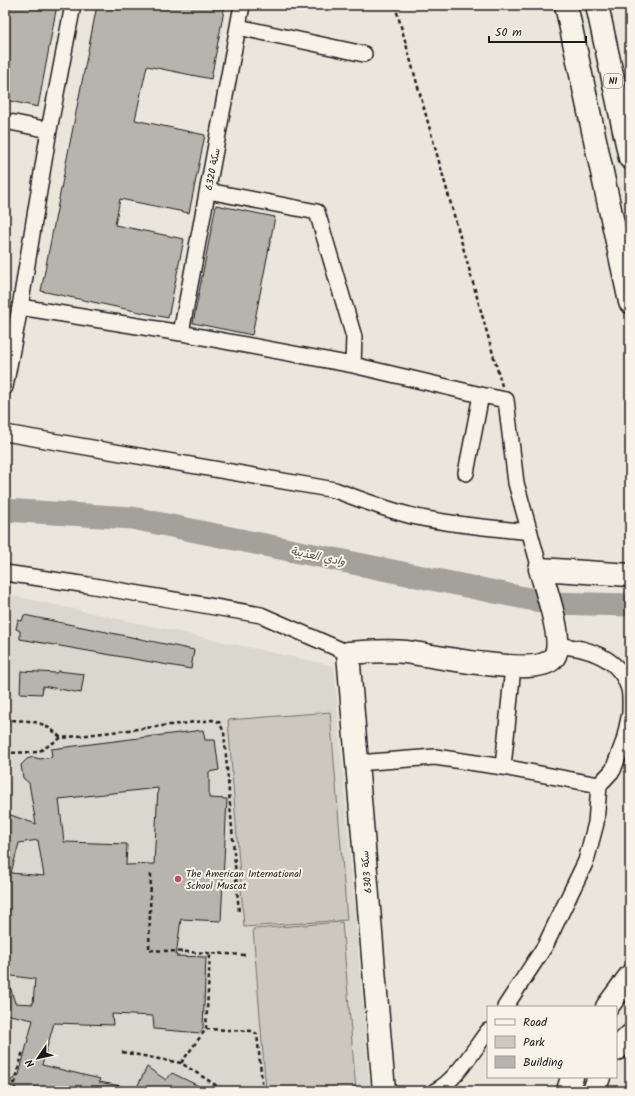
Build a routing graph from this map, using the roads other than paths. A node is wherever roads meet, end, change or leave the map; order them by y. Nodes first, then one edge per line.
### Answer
1 (73, 5) edge
2 (242, 5) edge
3 (566, 5) edge
4 (597, 5) edge
5 (238, 27) junction
6 (364, 54) dead end
7 (5, 121) edge
8 (49, 130) junction
9 (630, 158) edge
10 (208, 191) junction
11 (630, 302) edge
12 (20, 307) junction
13 (181, 333) junction
14 (353, 365) junction
15 (5, 387) edge
16 (481, 394) junction
17 (5, 433) edge
18 (466, 474) dead end
19 (530, 532) junction
20 (540, 569) junction
21 (5, 573) edge
22 (630, 575) edge
23 (558, 646) junction
24 (348, 653) junction
25 (513, 667) junction
26 (630, 712) edge
27 (357, 763) junction
28 (503, 767) junction
29 (599, 785) junction
30 (630, 976) edge
31 (506, 1006) edge
32 (608, 1006) edge
33 (487, 1032) edge
34 (630, 1036) edge
35 (617, 1049) edge
36 (572, 1078) edge
37 (599, 1078) edge
38 (384, 1091) edge
39 (435, 1091) edge
40 (568, 1091) edge
41 (594, 1091) edge

1 - 8 street
2 - 5 street, سكة 6320
3 - 11 main road
4 - 9 main road, N1
5 - 6 street
5 - 10 street, سكة 6320
7 - 8 street
8 - 12 street
10 - 13 street, سكة 6320
10 - 14 street
12 - 13 street
12 - 15 street
13 - 14 street
14 - 16 street
16 - 18 street
16 - 19 street
17 - 19 street
19 - 20 street
20 - 22 main road
20 - 23 main road
21 - 24 street
23 - 25 main road
23 - 26 street
24 - 25 main road
24 - 27 main road, سكة 6303
25 - 28 street
26 - 29 street
27 - 28 street
27 - 38 main road, سكة 6303
28 - 29 street
29 - 31 street
30 - 32 main road
33 - 39 street
34 - 35 main road
36 - 40 main road
37 - 41 main road

